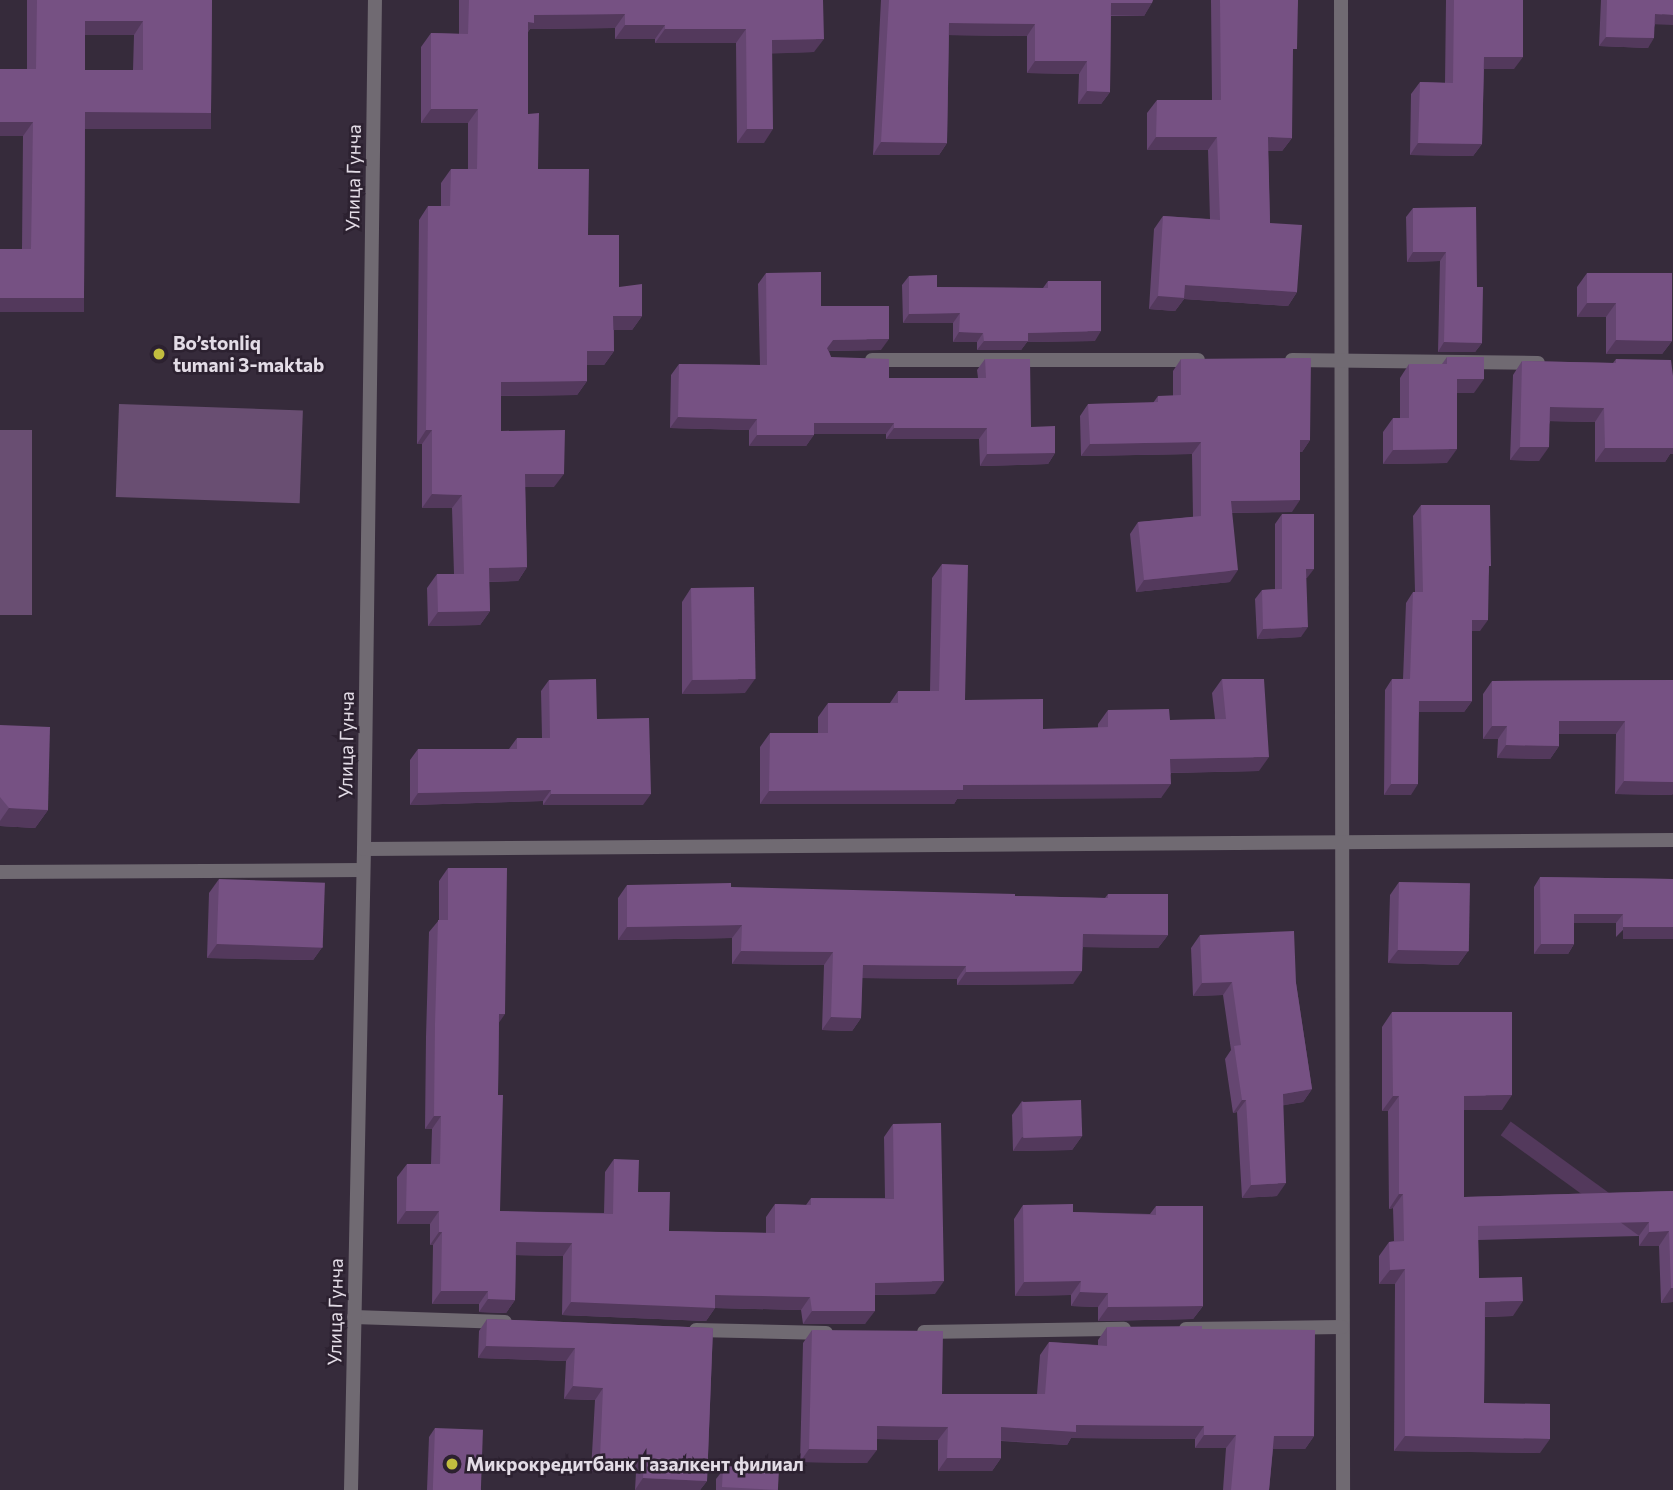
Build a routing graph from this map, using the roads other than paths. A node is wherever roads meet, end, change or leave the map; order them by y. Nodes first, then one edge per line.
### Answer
1 (374, 0) edge
2 (1341, 0) edge
3 (857, 360) edge
4 (1219, 360) edge
5 (1274, 360) edge
6 (1344, 360) junction
7 (1553, 363) edge
8 (1673, 840) edge
9 (1342, 841) junction
10 (364, 849) junction
11 (363, 870) junction
12 (0, 872) edge
13 (354, 1317) junction
14 (519, 1323) edge
15 (1342, 1326) junction
16 (683, 1329) edge
17 (1136, 1329) edge
18 (1164, 1329) edge
19 (903, 1332) edge
20 (848, 1333) edge
21 (351, 1490) edge
22 (1343, 1490) edge

1 - 10 street, Улица Гунча
2 - 6 street
3 - 4 street
5 - 6 street
6 - 7 street
6 - 9 street
8 - 9 street
9 - 10 street
9 - 15 street
10 - 11 street, Улица Гунча
11 - 12 street
11 - 13 street, Улица Гунча
13 - 14 street
13 - 21 street, Улица Гунча
15 - 18 street
15 - 22 street
16 - 20 street
17 - 19 street

